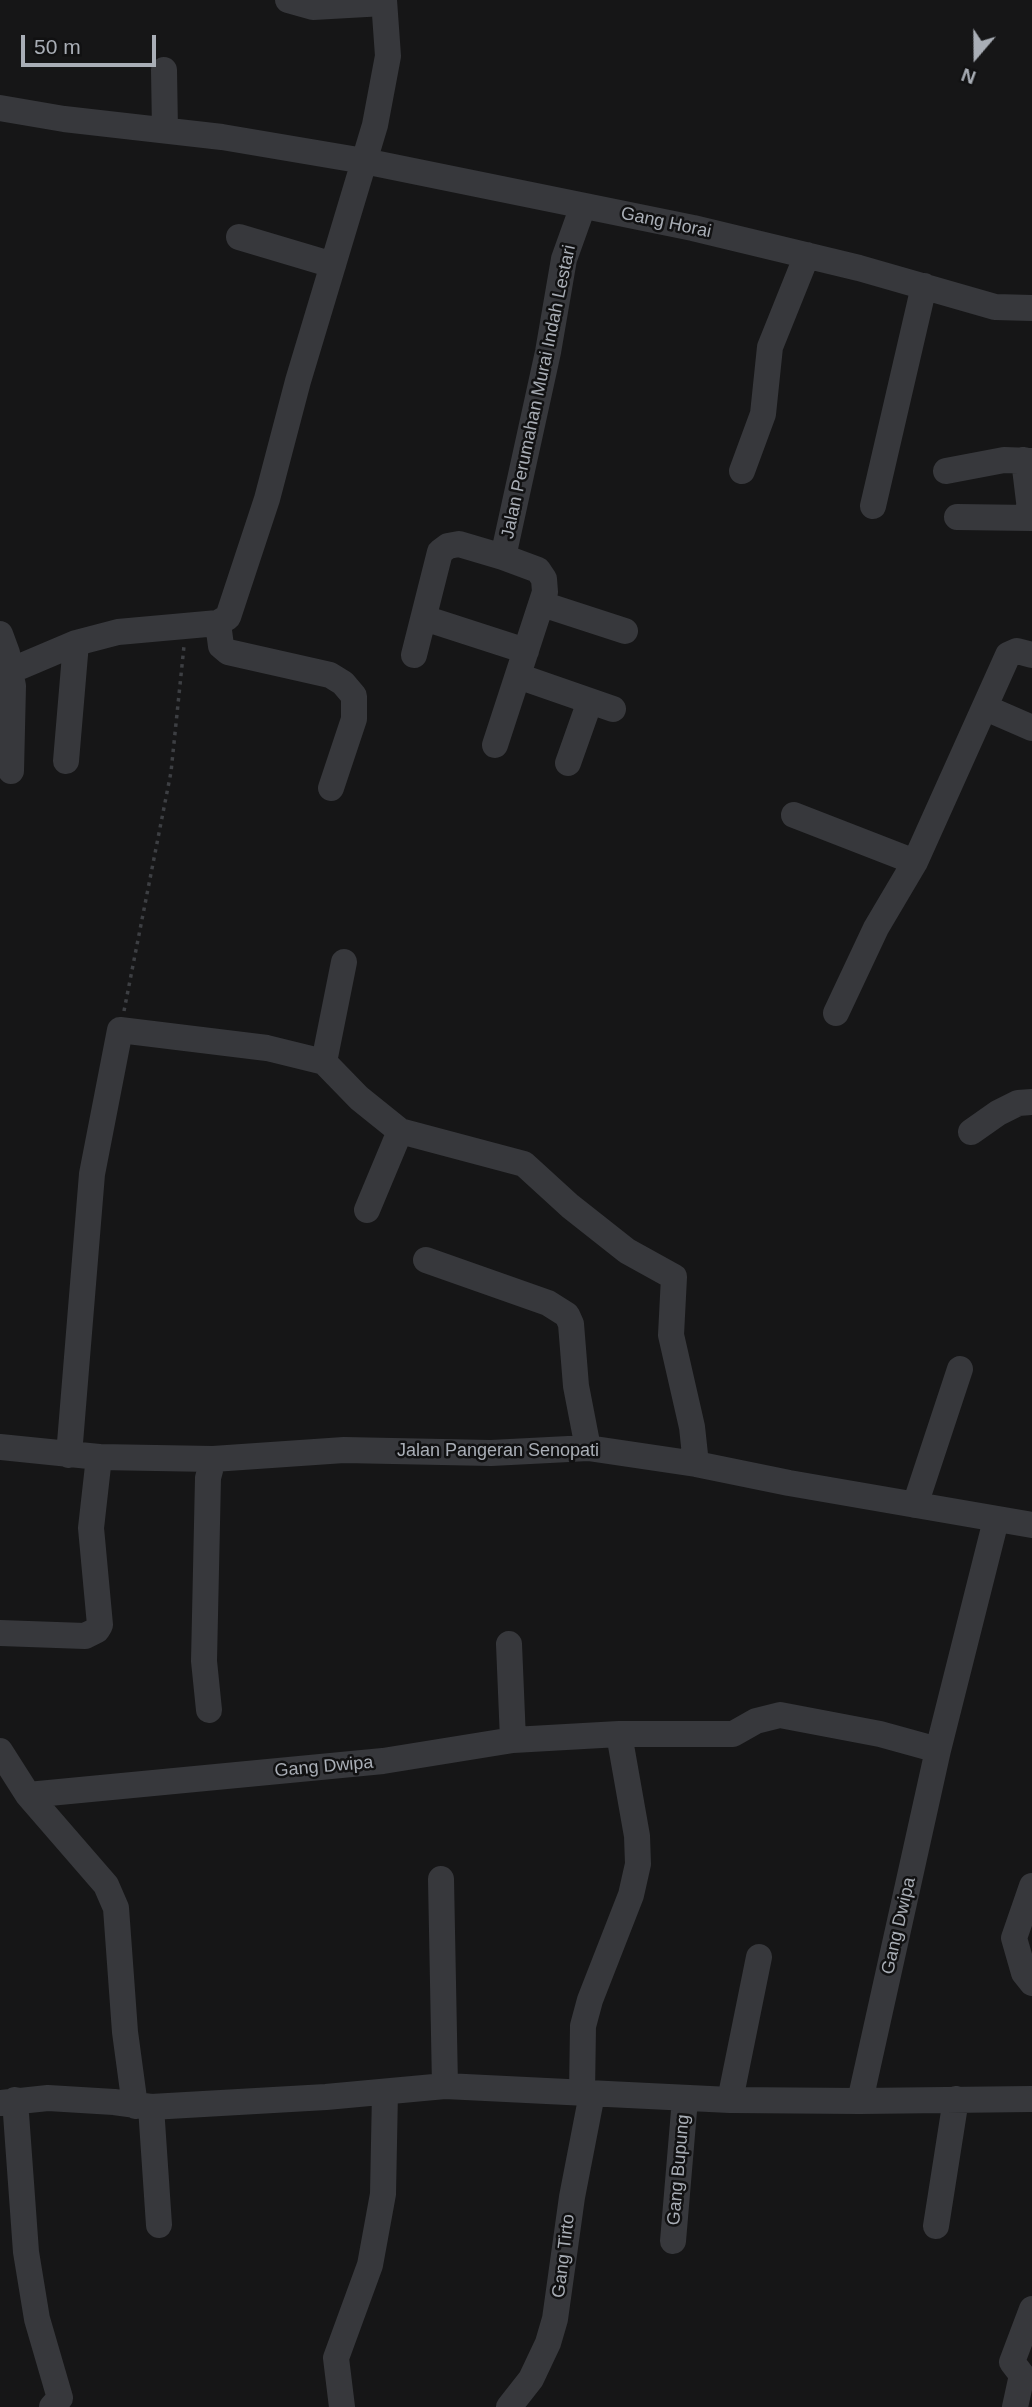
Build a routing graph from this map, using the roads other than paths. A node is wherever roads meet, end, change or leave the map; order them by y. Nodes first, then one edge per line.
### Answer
1 (288, 0) edge
2 (384, 2) edge
3 (164, 70) dead end
4 (0, 108) edge
5 (165, 130) junction
6 (364, 160) junction
7 (583, 206) junction
8 (239, 237) dead end
9 (807, 255) junction
10 (333, 265) junction
11 (924, 286) junction
12 (1032, 308) edge
13 (1028, 460) edge
14 (742, 471) dead end
15 (946, 471) dead end
16 (873, 506) dead end
17 (957, 516) dead end
18 (1031, 518) edge
19 (503, 556) junction
20 (542, 604) junction
21 (424, 618) junction
22 (218, 623) junction
23 (625, 631) dead end
24 (0, 634) edge
25 (76, 643) junction
26 (414, 654) dead end
27 (1020, 655) edge
28 (522, 663) junction
29 (5, 673) edge
30 (986, 708) junction
31 (1032, 728) edge
32 (495, 745) dead end
33 (66, 761) dead end
34 (568, 763) dead end
35 (11, 771) dead end
36 (331, 788) dead end
37 (793, 815) dead end
38 (915, 862) junction
39 (344, 962) dead end
40 (836, 1013) dead end
41 (324, 1062) junction
42 (1032, 1102) edge
43 (400, 1131) junction
44 (971, 1132) dead end
45 (367, 1210) dead end
46 (426, 1259) dead end
47 (960, 1369) dead end
48 (0, 1447) edge
49 (588, 1448) junction
50 (69, 1455) junction
51 (99, 1458) junction
52 (213, 1459) junction
53 (696, 1465) junction
54 (915, 1506) junction
55 (996, 1520) junction
56 (1032, 1525) edge
57 (0, 1633) edge
58 (509, 1644) dead end
59 (209, 1710) dead end
60 (619, 1734) junction
61 (513, 1740) junction
62 (938, 1750) junction
63 (0, 1751) edge
64 (29, 1795) junction
65 (441, 1878) dead end
66 (1032, 1886) edge
67 (759, 1957) dead end
68 (1032, 1983) edge
69 (446, 2086) junction
70 (385, 2092) junction
71 (587, 2094) junction
72 (685, 2099) junction
73 (956, 2099) junction
74 (1032, 2099) edge
75 (730, 2100) junction
76 (860, 2101) junction
77 (8, 2102) edge
78 (143, 2107) junction
79 (159, 2225) dead end
80 (936, 2226) dead end
81 (673, 2241) dead end
82 (1032, 2309) edge
83 (52, 2407) edge
84 (342, 2407) edge
85 (509, 2407) edge
86 (1015, 2407) edge

1 - 2 street
2 - 6 street
3 - 5 street
4 - 5 street, Gang Horai
5 - 6 street, Gang Horai
6 - 7 street, Gang Horai
6 - 10 street
7 - 9 street, Gang Horai
7 - 19 street, Jalan Perumahan Murai Indah Lestari
8 - 10 street
9 - 11 street, Gang Horai
9 - 14 street
10 - 22 street
11 - 12 street, Gang Horai
11 - 16 street
13 - 15 street
13 - 18 street
17 - 18 street
19 - 20 street, Jalan Perumahan Murai Indah Lestari
19 - 21 street
20 - 23 street
20 - 28 street, Jalan Perumahan Murai Indah Lestari
21 - 26 street
21 - 28 street
22 - 25 street
22 - 36 street
24 - 29 street
25 - 29 street
25 - 33 street
27 - 30 street
28 - 32 street, Jalan Perumahan Murai Indah Lestari
28 - 34 street
29 - 35 street
30 - 31 street
30 - 38 street
37 - 38 street
38 - 40 street
39 - 41 street
41 - 43 street
41 - 50 street
42 - 44 street
43 - 45 street
43 - 53 street
46 - 49 street
47 - 54 street
48 - 50 street, Jalan Pangeran Senopati
49 - 52 street, Jalan Pangeran Senopati
49 - 53 street, Jalan Pangeran Senopati
50 - 51 street, Jalan Pangeran Senopati
51 - 52 street, Jalan Pangeran Senopati
51 - 57 street
52 - 59 street
53 - 54 street, Jalan Pangeran Senopati
54 - 55 street, Jalan Pangeran Senopati
55 - 56 street, Jalan Pangeran Senopati
55 - 62 street, Gang Dwipa
58 - 61 street
60 - 61 street, Gang Dwipa
60 - 62 street, Gang Dwipa
60 - 71 street
61 - 64 street, Gang Dwipa
62 - 76 street, Gang Dwipa
63 - 64 street
64 - 78 street
65 - 69 street
66 - 68 street
67 - 75 street
69 - 70 street
69 - 71 street
70 - 78 street
70 - 84 street
71 - 72 street
71 - 85 street, Gang Tirto
72 - 75 street
72 - 81 street, Gang Bupung
73 - 74 street
73 - 76 street
73 - 80 street
75 - 76 street
77 - 78 street
77 - 83 street
78 - 79 street
82 - 86 street

